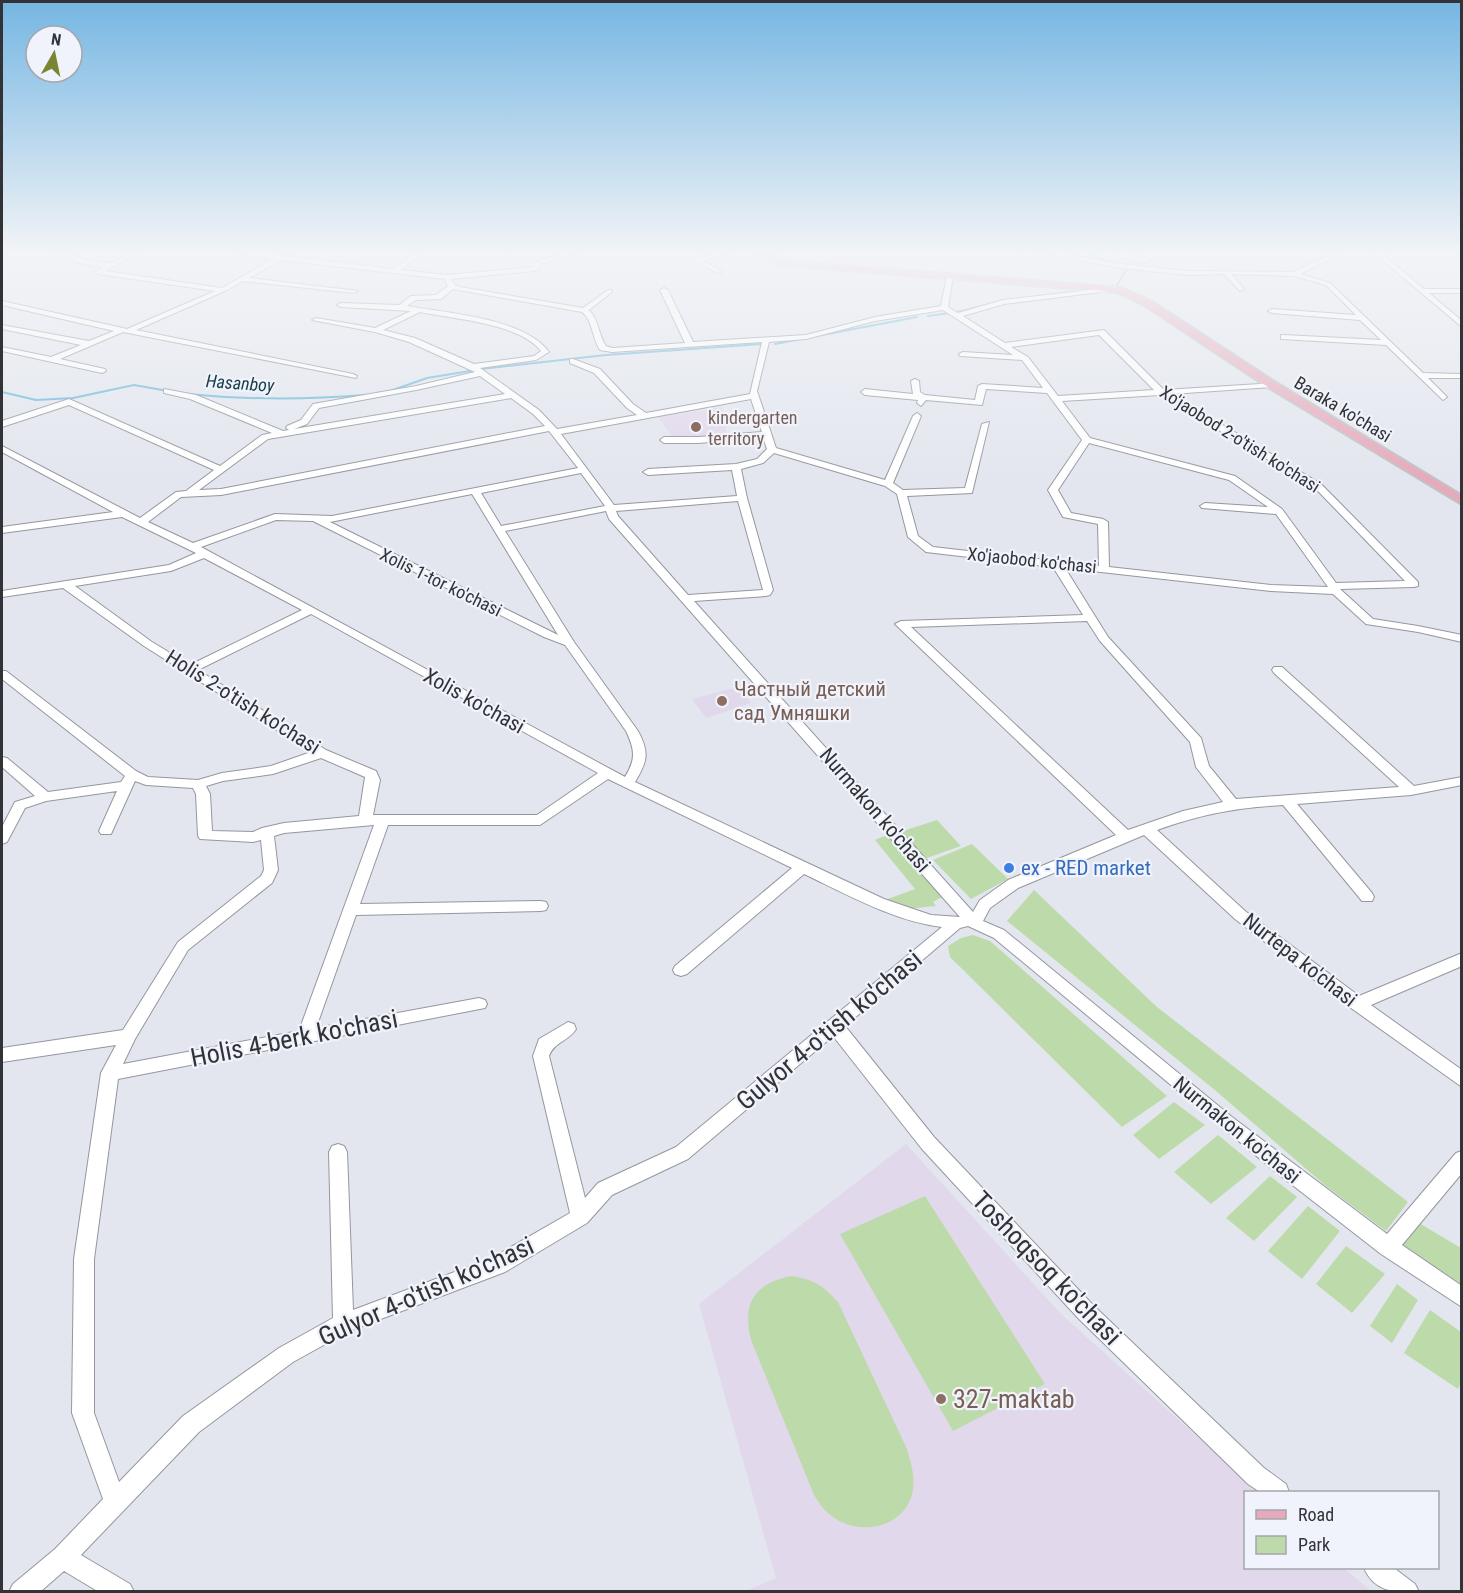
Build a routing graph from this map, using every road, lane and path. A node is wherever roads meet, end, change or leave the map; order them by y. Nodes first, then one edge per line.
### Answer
1 (4, 327) edge
2 (109, 327) edge
3 (134, 327) edge
4 (360, 327) edge
5 (382, 327) edge
6 (501, 327) edge
7 (594, 327) edge
8 (682, 327) edge
9 (844, 327) edge
10 (876, 327) edge
11 (978, 327) edge
12 (1184, 327) edge
13 (1373, 327) edge
14 (376, 330) junction
15 (125, 331) junction
16 (853, 334) dead end
17 (1284, 337) dead end
18 (766, 340) junction
19 (689, 343) junction
20 (1389, 343) junction
21 (90, 344) junction
22 (1005, 345) junction
23 (3, 351) edge
24 (963, 354) dead end
25 (1025, 359) junction
26 (52, 360) junction
27 (573, 361) dead end
28 (473, 367) junction
29 (102, 371) dead end
30 (481, 373) junction
31 (1421, 375) junction
32 (353, 376) dead end
33 (1461, 376) edge
34 (915, 381) dead end
35 (1272, 385) junction
36 (166, 391) dead end
37 (1051, 391) junction
38 (865, 392) dead end
39 (1160, 392) junction
40 (513, 395) junction
41 (753, 396) junction
42 (1443, 397) dead end
43 (923, 398) junction
44 (1058, 399) junction
45 (643, 415) junction
46 (2, 424) edge
47 (986, 424) dead end
48 (553, 430) junction
49 (280, 433) junction
50 (767, 434) junction
51 (664, 440) dead end
52 (1087, 440) junction
53 (2, 449) edge
54 (772, 450) junction
55 (16, 457) junction
56 (2, 461) edge
57 (736, 467) junction
58 (221, 470) junction
59 (583, 470) junction
60 (648, 472) dead end
61 (888, 484) junction
62 (475, 491) junction
63 (901, 493) junction
64 (189, 494) junction
65 (742, 498) junction
66 (1461, 501) edge
67 (1205, 506) dead end
68 (609, 508) junction
69 (1279, 511) junction
70 (123, 514) junction
71 (314, 518) junction
72 (142, 522) junction
73 (2, 530) edge
74 (499, 530) junction
75 (192, 547) junction
76 (204, 554) junction
77 (1056, 563) junction
78 (1104, 568) junction
79 (66, 585) junction
80 (1334, 588) junction
81 (2, 594) edge
82 (687, 598) junction
83 (311, 610) junction
84 (1090, 618) junction
85 (1461, 639) edge
86 (569, 643) junction
87 (191, 669) junction
88 (1278, 670) dead end
89 (2, 674) edge
90 (321, 753) junction
91 (2, 760) edge
92 (606, 774) junction
93 (129, 780) junction
94 (1461, 781) edge
95 (198, 784) junction
96 (627, 784) junction
97 (1411, 791) junction
98 (45, 796) junction
99 (1286, 800) junction
100 (1232, 804) junction
101 (365, 820) junction
102 (383, 820) junction
103 (1147, 829) junction
104 (106, 831) dead end
105 (267, 831) junction
106 (1126, 836) junction
107 (2, 839) edge
108 (803, 867) junction
109 (1367, 897) dead end
110 (541, 906) dead end
111 (350, 910) junction
112 (966, 923) junction
113 (1461, 959) edge
114 (681, 970) dead end
115 (478, 1004) dead end
116 (1357, 1004) junction
117 (834, 1025) junction
118 (568, 1029) dead end
119 (128, 1036) junction
120 (305, 1036) junction
121 (2, 1055) edge
122 (110, 1073) junction
123 (1461, 1080) edge
124 (338, 1152) dead end
125 (1461, 1159) edge
126 (580, 1217) junction
127 (1388, 1248) junction
128 (1461, 1298) edge
129 (343, 1323) junction
130 (1277, 1491) edge
131 (116, 1503) junction
132 (63, 1557) junction
133 (1377, 1569) edge
134 (21, 1592) edge
135 (122, 1592) edge
136 (1407, 1592) edge

1 - 21 street
2 - 15 street
3 - 15 street
4 - 14 street, Nurmakon ko'chasi
5 - 14 street
6 - 28 street
7 - 19 street
8 - 19 street
9 - 18 street
10 - 16 street
11 - 22 street
12 - 35 main road, Baraka ko'chasi
13 - 20 street
14 - 28 street, Nurmakon ko'chasi
15 - 21 street
15 - 32 street
17 - 20 street
18 - 19 street
18 - 41 street
20 - 31 street
21 - 26 street
22 - 25 street
22 - 39 street, Xo'jaobod 2-o'tish ko'chasi
23 - 26 street
24 - 25 street
25 - 37 street
26 - 29 street
27 - 45 street
28 - 30 street, Nurmakon ko'chasi
30 - 40 street, Nurmakon ko'chasi
30 - 49 street
31 - 33 street
31 - 42 street
34 - 43 street
35 - 39 street
35 - 66 main road, Baraka ko'chasi
36 - 49 street
37 - 43 street
37 - 44 street
38 - 43 street
39 - 44 street
39 - 80 street, Xo'jaobod 2-o'tish ko'chasi
40 - 48 street, Nurmakon ko'chasi
40 - 49 street
41 - 45 street
41 - 50 street
43 - 61 street
44 - 52 street
45 - 48 street
46 - 58 street
47 - 63 street
48 - 59 street, Nurmakon ko'chasi
48 - 64 street
49 - 58 street
50 - 51 street
50 - 54 street
52 - 69 street
52 - 78 street
53 - 55 street, Xolis ko'chasi
54 - 57 street
54 - 61 street
55 - 56 street
55 - 70 street, Xolis ko'chasi
57 - 60 street
57 - 65 street
58 - 64 street
59 - 62 street
59 - 68 street, Nurmakon ko'chasi
61 - 63 street
62 - 71 street
62 - 74 street
63 - 77 street, Xo'jaobod ko'chasi
64 - 72 street
65 - 68 street
65 - 82 street
67 - 69 street
68 - 74 street
68 - 82 street, Nurmakon ko'chasi
69 - 80 street
70 - 72 street, Xolis ko'chasi
70 - 73 street
71 - 75 street
71 - 86 street, Xolis 1-tor ko'chasi
72 - 75 street, Xolis ko'chasi
74 - 86 street
75 - 76 street, Xolis ko'chasi
76 - 79 street
76 - 83 street, Xolis ko'chasi
77 - 78 street, Xo'jaobod ko'chasi
77 - 84 street
78 - 80 street, Xo'jaobod ko'chasi
79 - 81 street
79 - 87 street, Holis 2-o'tish ko'chasi
80 - 85 street
82 - 112 street, Nurmakon ko'chasi
83 - 87 street
83 - 92 street, Xolis ko'chasi
84 - 100 street
84 - 106 street
86 - 96 street
87 - 90 street, Holis 2-o'tish ko'chasi
88 - 97 street
89 - 93 street
90 - 95 street
90 - 101 street, Holis 2-o'tish ko'chasi
91 - 98 street
92 - 96 street, Xolis ko'chasi
92 - 102 street
93 - 95 street
93 - 98 street
93 - 104 street
94 - 97 street
95 - 105 street
96 - 108 street, Xolis ko'chasi
97 - 99 street
98 - 107 street
99 - 100 street
99 - 109 street
100 - 103 street
101 - 102 street
101 - 105 street
102 - 111 street
103 - 106 street
103 - 116 street, Nurtepa ko'chasi
105 - 119 street
106 - 112 street
108 - 112 street, Xolis ko'chasi
108 - 114 street
110 - 111 street
111 - 120 street
112 - 117 street, Gulyor 4-o'tish ko'chasi
112 - 127 street, Nurmakon ko'chasi
113 - 116 street
115 - 120 street, Holis 4-berk ko'chasi
116 - 123 street, Nurtepa ko'chasi
117 - 126 street, Gulyor 4-o'tish ko'chasi
117 - 130 street, Toshoqsoq ko'chasi
118 - 126 street
119 - 121 street
119 - 122 street
120 - 122 street, Holis 4-berk ko'chasi
122 - 131 street
124 - 129 street
125 - 127 street
126 - 129 street, Gulyor 4-o'tish ko'chasi
127 - 128 street, Nurmakon ko'chasi
129 - 131 street, Gulyor 4-o'tish ko'chasi
131 - 132 street, Gulyor 4-o'tish ko'chasi
132 - 134 street, Gulyor 4-o'tish ko'chasi
132 - 135 street
133 - 136 street

